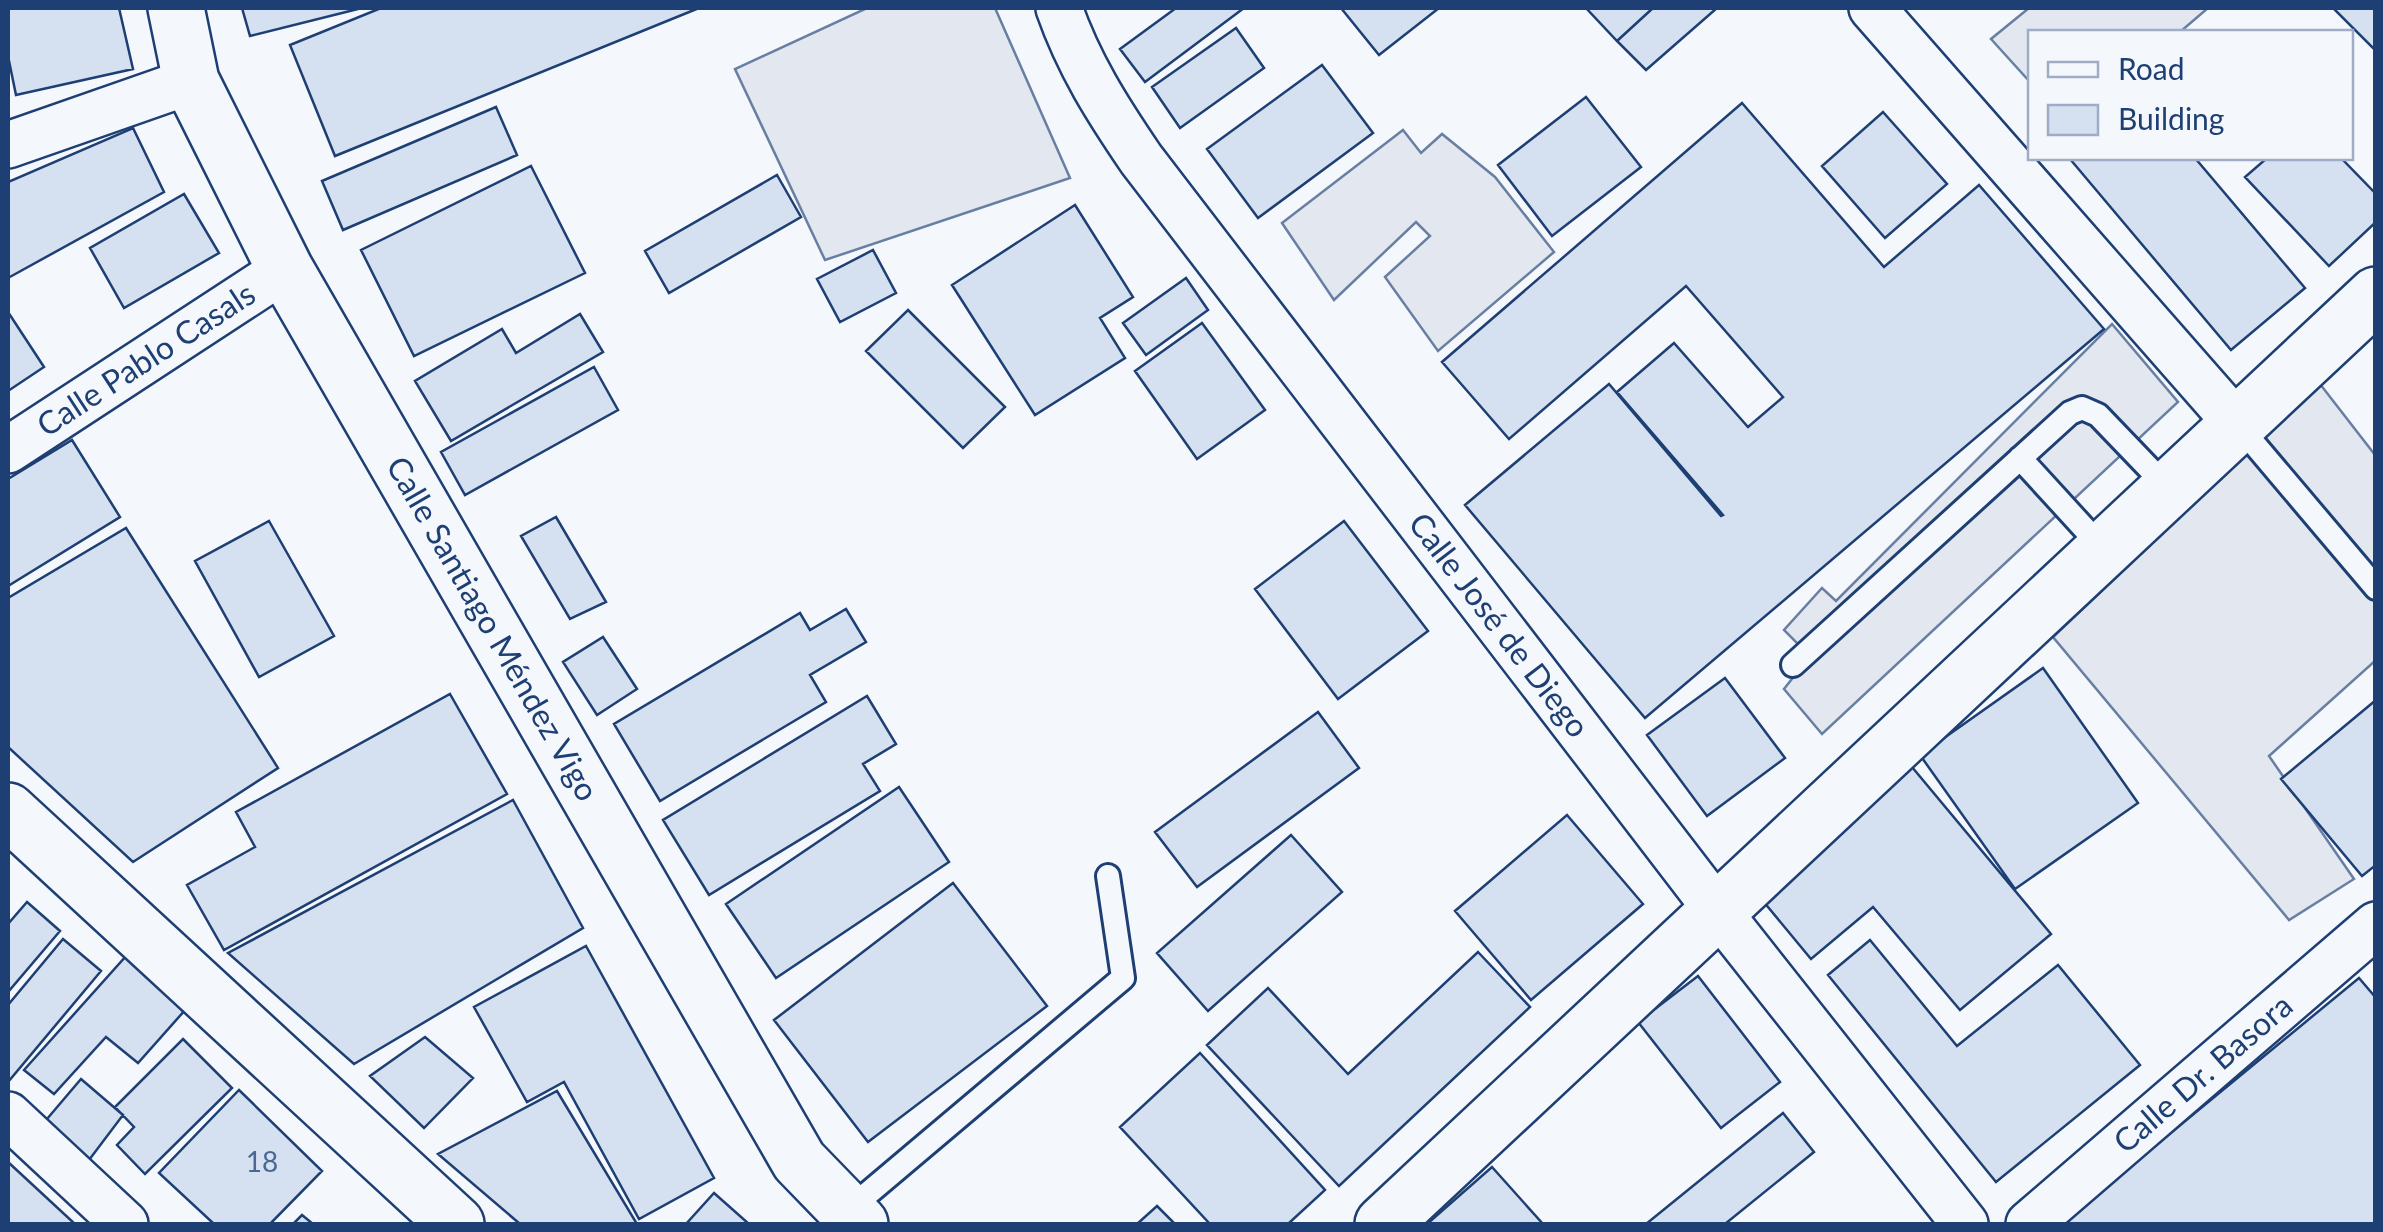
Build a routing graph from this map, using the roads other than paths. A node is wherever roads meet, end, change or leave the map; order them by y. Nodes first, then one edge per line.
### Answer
1 (176, 8) edge
2 (1059, 8) edge
3 (1872, 8) edge
4 (192, 82) junction
5 (8, 145) edge
6 (284, 269) junction
7 (2376, 296) edge
8 (2240, 426) junction
9 (8, 450) edge
10 (2020, 458) junction
11 (2170, 490) junction
12 (2105, 550) junction
13 (2376, 588) edge
14 (1793, 664) dead end
15 (8, 811) edge
16 (1108, 876) dead end
17 (1718, 910) junction
18 (2376, 925) edge
19 (8, 1115) edge
20 (853, 1218) edge
21 (125, 1224) edge
22 (456, 1224) edge
23 (1383, 1224) edge
24 (1965, 1224) edge
25 (2030, 1224) edge

1 - 4 street, Calle Santiago Méndez Vigo
2 - 17 street, Calle José de Diego
3 - 8 street
4 - 5 street
4 - 6 street, Calle Santiago Méndez Vigo
6 - 9 street, Calle Pablo Casals
6 - 20 street, Calle Santiago Méndez Vigo
7 - 8 street
8 - 11 street
8 - 13 lane
10 - 11 lane
10 - 12 lane
10 - 14 lane
11 - 12 street
12 - 17 street
15 - 22 street
16 - 20 lane
17 - 23 street
17 - 24 street, Calle José de Diego
18 - 25 street, Calle Dr. Basora
19 - 21 street

